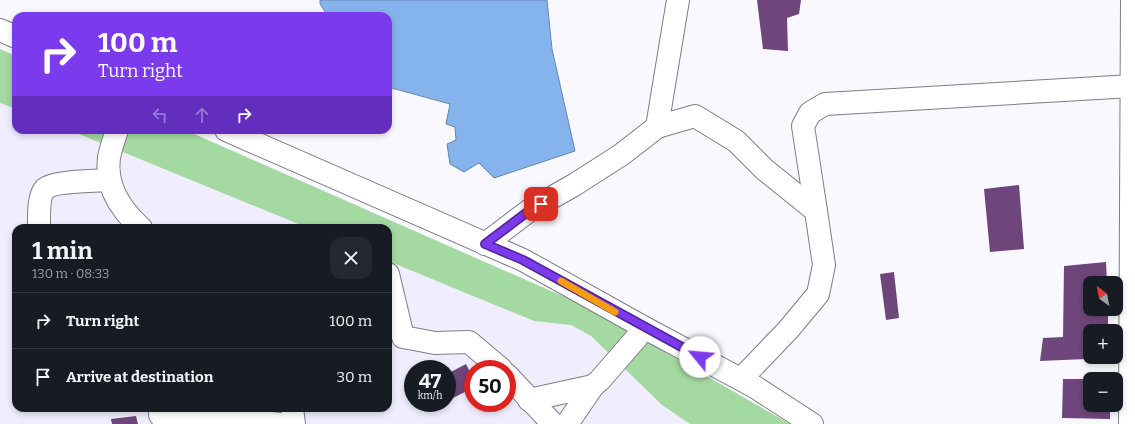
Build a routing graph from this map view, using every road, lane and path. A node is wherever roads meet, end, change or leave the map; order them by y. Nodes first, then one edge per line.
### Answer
1 (678, 0) edge
2 (1132, 0) edge
3 (0, 30) edge
4 (12, 35) edge
5 (1132, 86) junction
6 (657, 127) junction
7 (116, 134) edge
8 (235, 134) edge
9 (109, 180) junction
10 (816, 211) junction
11 (39, 224) edge
12 (137, 224) edge
13 (485, 244) junction
14 (392, 291) edge
15 (645, 328) junction
16 (490, 360) edge
17 (741, 379) junction
18 (516, 385) edge
19 (593, 386) junction
20 (529, 400) junction
21 (160, 412) edge
22 (292, 412) edge
23 (279, 424) edge
24 (294, 424) edge
25 (554, 424) edge
26 (567, 424) edge
27 (812, 424) edge
28 (1130, 424) edge

1 - 6 main road
2 - 5 main road
3 - 4 main road
5 - 10 main road
5 - 28 main road
6 - 10 main road
6 - 13 main road
7 - 9 main road
8 - 13 main road
9 - 11 main road
9 - 12 main road
10 - 17 main road
13 - 15 main road
14 - 16 main road
15 - 17 main road
15 - 19 main road
17 - 27 main road
18 - 20 main road
19 - 20 main road
19 - 26 main road
20 - 25 main road
21 - 23 main road
22 - 24 main road

